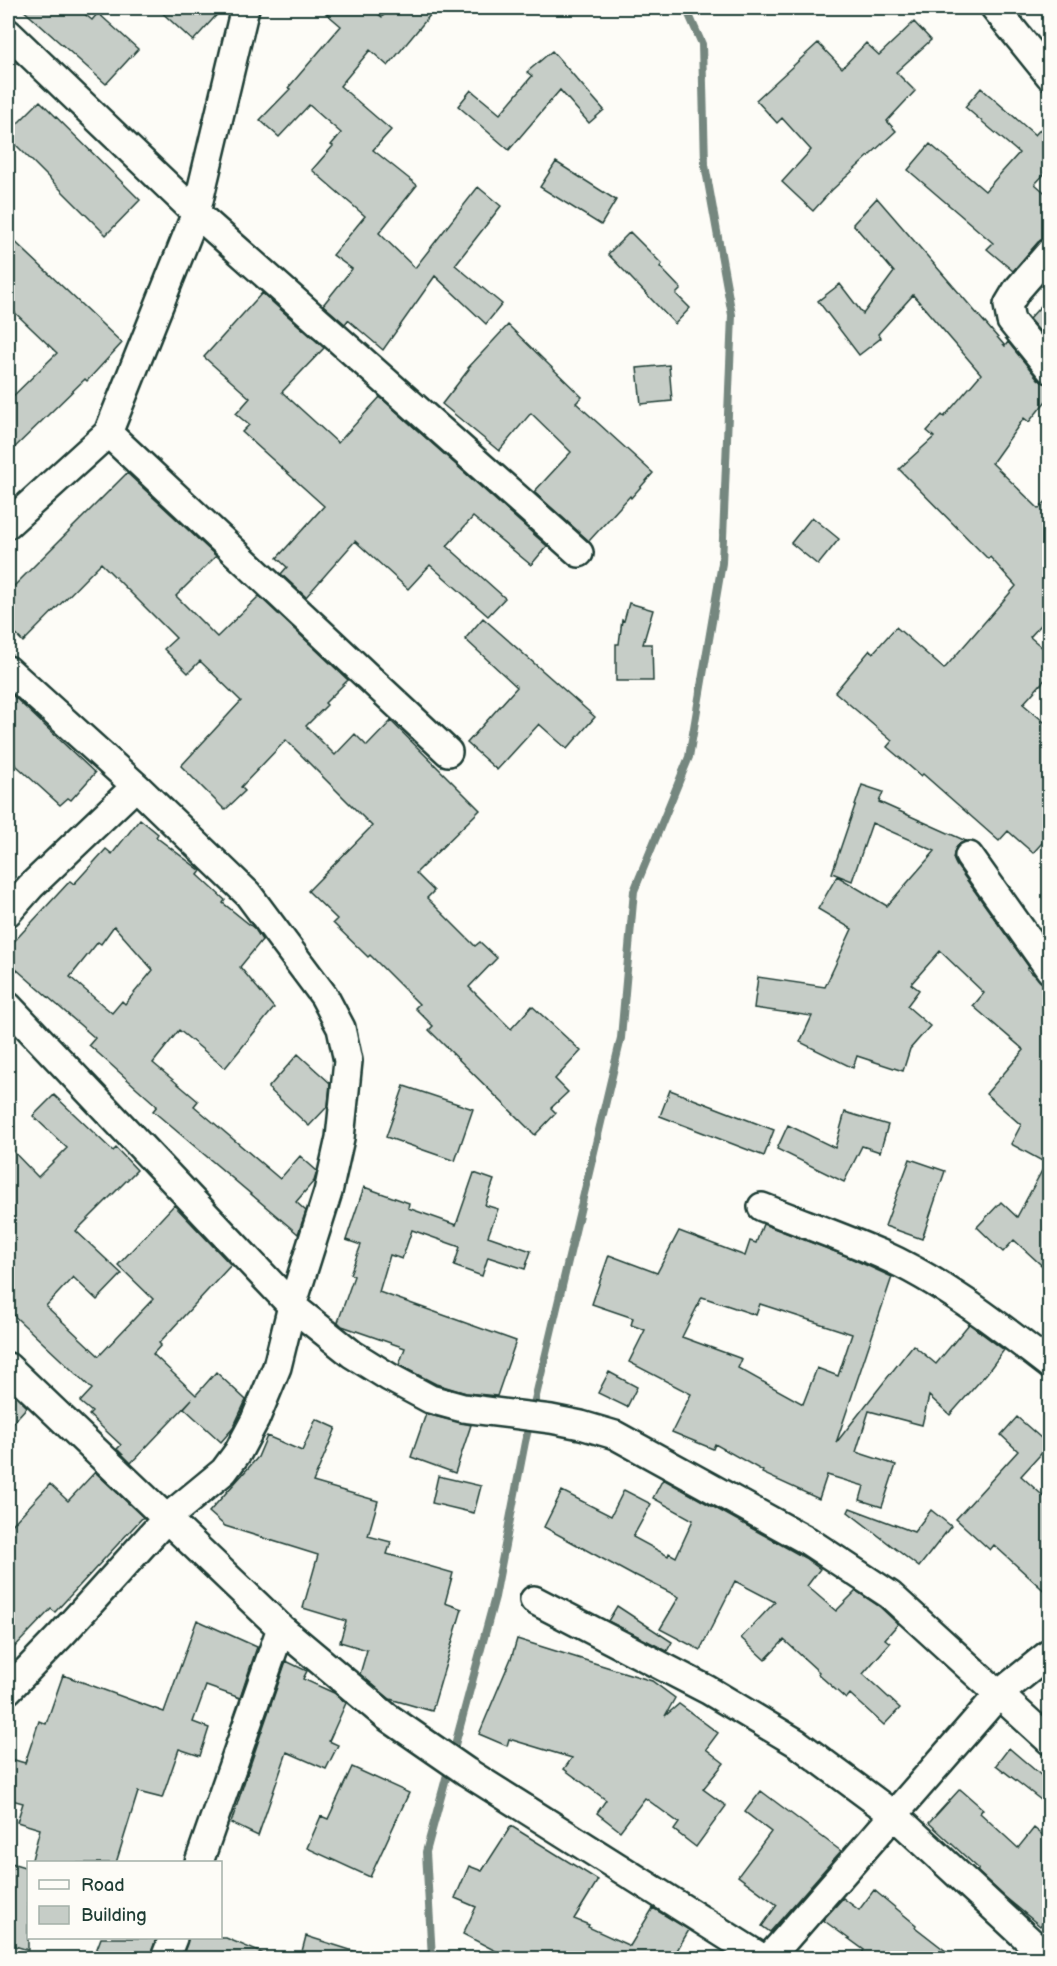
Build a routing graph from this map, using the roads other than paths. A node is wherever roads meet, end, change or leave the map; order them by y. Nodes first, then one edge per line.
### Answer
1 (245, 8) edge
2 (995, 8) edge
3 (8, 33) edge
4 (1050, 76) edge
5 (196, 213) junction
6 (1050, 252) edge
7 (1050, 369) edge
8 (108, 433) junction
9 (8, 524) edge
10 (579, 553) dead end
11 (8, 670) edge
12 (448, 752) dead end
13 (136, 786) junction
14 (969, 856) dead end
15 (8, 912) edge
16 (1050, 970) edge
17 (8, 1006) edge
18 (762, 1207) dead end
19 (292, 1306) junction
20 (1050, 1365) edge
21 (8, 1367) edge
22 (167, 1518) junction
23 (534, 1600) dead end
24 (281, 1628) junction
25 (1050, 1653) edge
26 (8, 1689) edge
27 (999, 1694) junction
28 (1050, 1741) edge
29 (894, 1815) junction
30 (200, 1861) edge
31 (173, 1939) edge
32 (165, 1959) edge
33 (762, 1959) edge
34 (769, 1959) edge
35 (1048, 1959) edge

1 - 5 street
2 - 4 street
3 - 5 street
5 - 8 street
5 - 10 street
6 - 7 street
8 - 9 street
8 - 12 street
11 - 13 street
13 - 15 street
13 - 19 street
14 - 16 street
17 - 19 street
18 - 20 street
19 - 22 street
19 - 27 street
21 - 22 street
22 - 24 street
22 - 26 street
23 - 29 street
24 - 30 street
24 - 33 street
25 - 27 street
27 - 28 street
27 - 29 street
29 - 34 street
29 - 35 street
31 - 32 street

